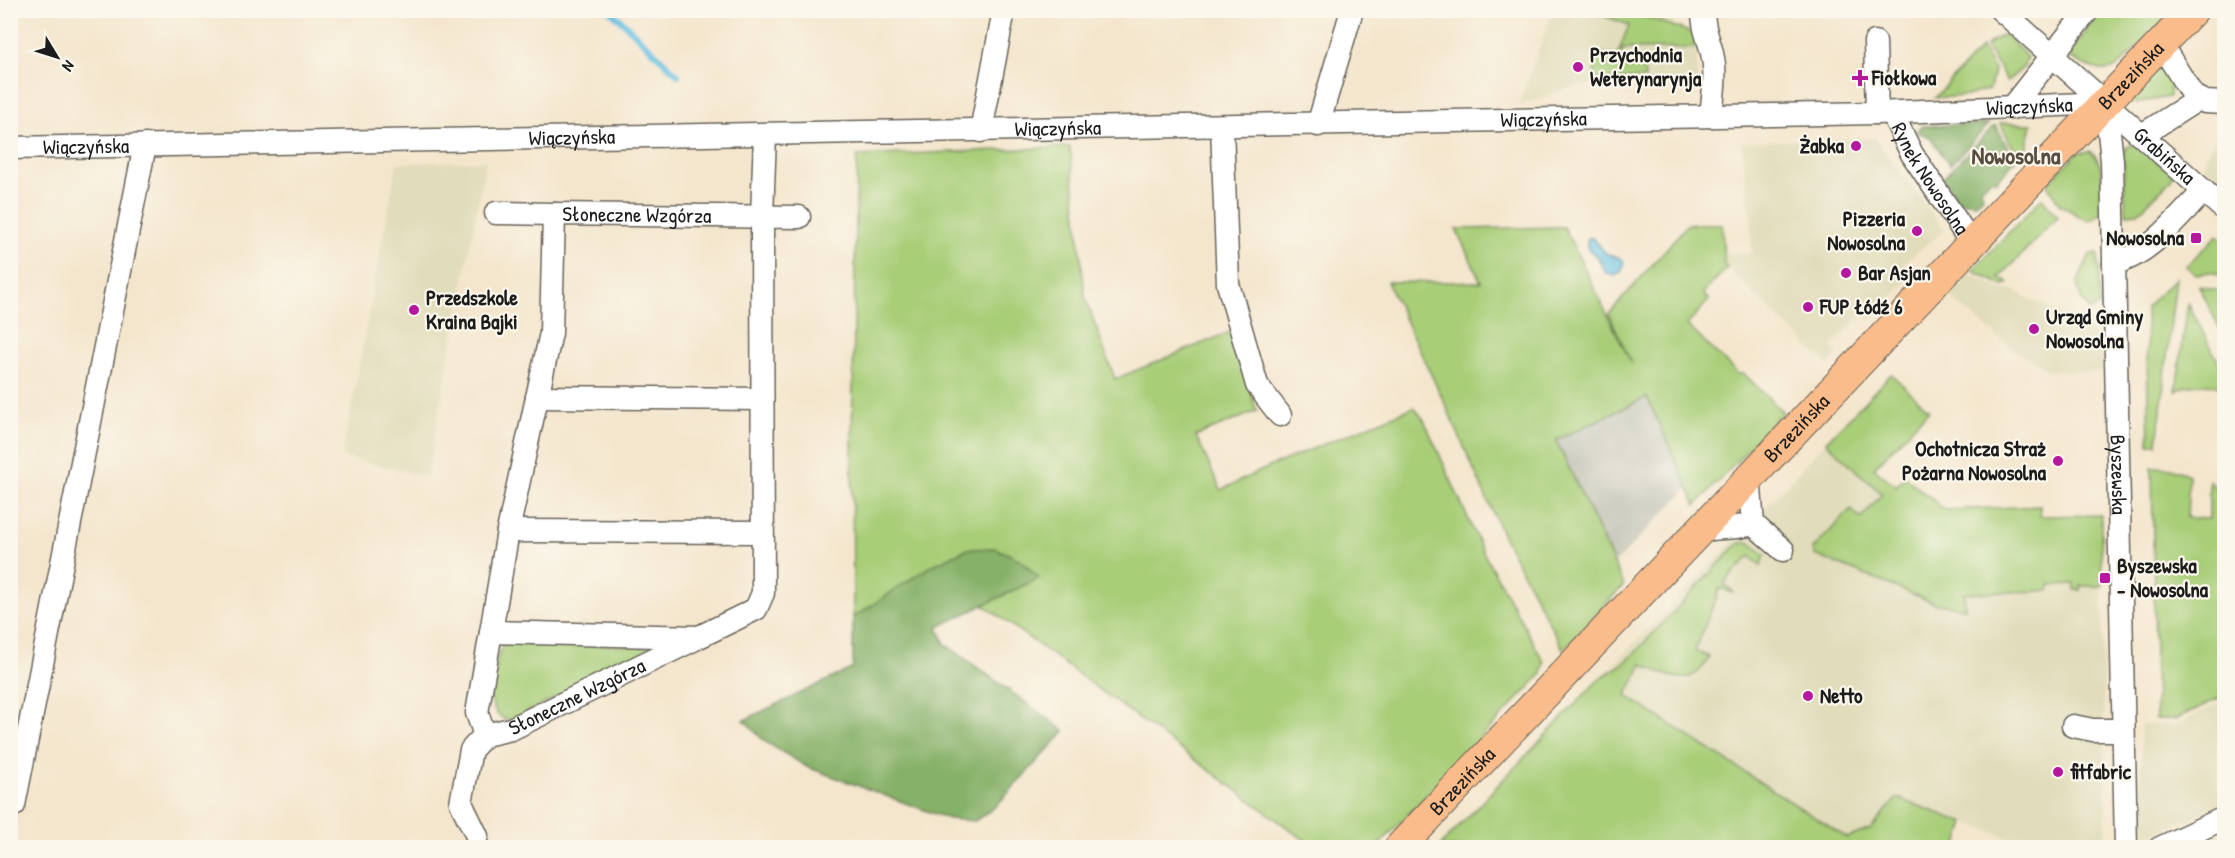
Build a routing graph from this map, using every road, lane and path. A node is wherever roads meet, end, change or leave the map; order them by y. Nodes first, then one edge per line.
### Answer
1 (1004, 10) edge
2 (1352, 10) edge
3 (1704, 10) edge
4 (2088, 10) edge
5 (2193, 10) edge
6 (2010, 14) edge
7 (1875, 42) dead end
8 (2161, 44) junction
9 (2052, 56) junction
10 (2197, 100) junction
11 (2106, 103) junction
12 (2224, 103) edge
13 (2011, 108) junction
14 (1884, 113) junction
15 (1711, 116) junction
16 (1318, 125) junction
17 (1222, 126) junction
18 (981, 131) junction
19 (765, 135) junction
20 (2142, 135) junction
21 (145, 146) junction
22 (10, 148) edge
23 (2204, 191) junction
24 (2224, 209) edge
25 (496, 213) dead end
26 (554, 214) junction
27 (762, 217) junction
28 (799, 217) dead end
29 (1972, 244) junction
30 (2114, 263) junction
31 (537, 397) junction
32 (762, 399) junction
33 (1280, 416) dead end
34 (1751, 476) junction
35 (1753, 524) junction
36 (508, 531) junction
37 (1700, 531) junction
38 (762, 532) junction
39 (1783, 550) dead end
40 (491, 632) junction
41 (699, 637) junction
42 (2073, 726) dead end
43 (2123, 730) junction
44 (485, 735) junction
45 (14, 805) dead end
46 (2224, 818) edge
47 (477, 836) dead end
48 (1399, 848) edge
49 (2126, 848) edge
50 (2160, 848) edge

1 - 18 street
2 - 16 street
3 - 15 street
4 - 9 street
5 - 8 main road, Brzezińska
6 - 9 street, Grabińska
7 - 14 street
8 - 10 street
8 - 11 main road, Brzezińska
9 - 11 street, Grabińska
9 - 13 street
10 - 12 street
10 - 20 street
11 - 13 street, Wiączyńska
11 - 20 street, Grabińska
11 - 29 main road, Brzezińska
11 - 30 street, Byszewska
13 - 14 street, Wiączyńska
14 - 15 street, Wiączyńska
14 - 29 street, Rynek Nowosolna
15 - 16 street, Wiączyńska
16 - 17 street, Wiączyńska
17 - 18 street, Wiączyńska
17 - 33 street
18 - 19 street, Wiączyńska
19 - 21 street, Wiączyńska
19 - 27 street, Słoneczne Wzgórza
20 - 23 street, Grabińska
21 - 22 street, Wiączyńska
21 - 45 street
23 - 24 street, Grabińska
23 - 30 street
25 - 26 street
26 - 27 street, Słoneczne Wzgórza
26 - 31 street, Słoneczne Wzgórza
27 - 28 street
27 - 32 street, Słoneczne Wzgórza
29 - 34 main road, Brzezińska
30 - 43 street, Byszewska
31 - 32 street
31 - 36 street, Słoneczne Wzgórza
32 - 38 street, Słoneczne Wzgórza
34 - 35 street
34 - 37 main road, Brzezińska
35 - 37 street
35 - 39 street
36 - 38 street
36 - 40 street, Słoneczne Wzgórza
37 - 48 main road, Brzezińska
38 - 41 street, Słoneczne Wzgórza
40 - 41 street, Słoneczne Wzgórza
40 - 44 street, Słoneczne Wzgórza
41 - 44 street, Słoneczne Wzgórza
42 - 43 street
43 - 49 street, Byszewska
44 - 47 street, Słoneczne Wzgórza
46 - 50 street

